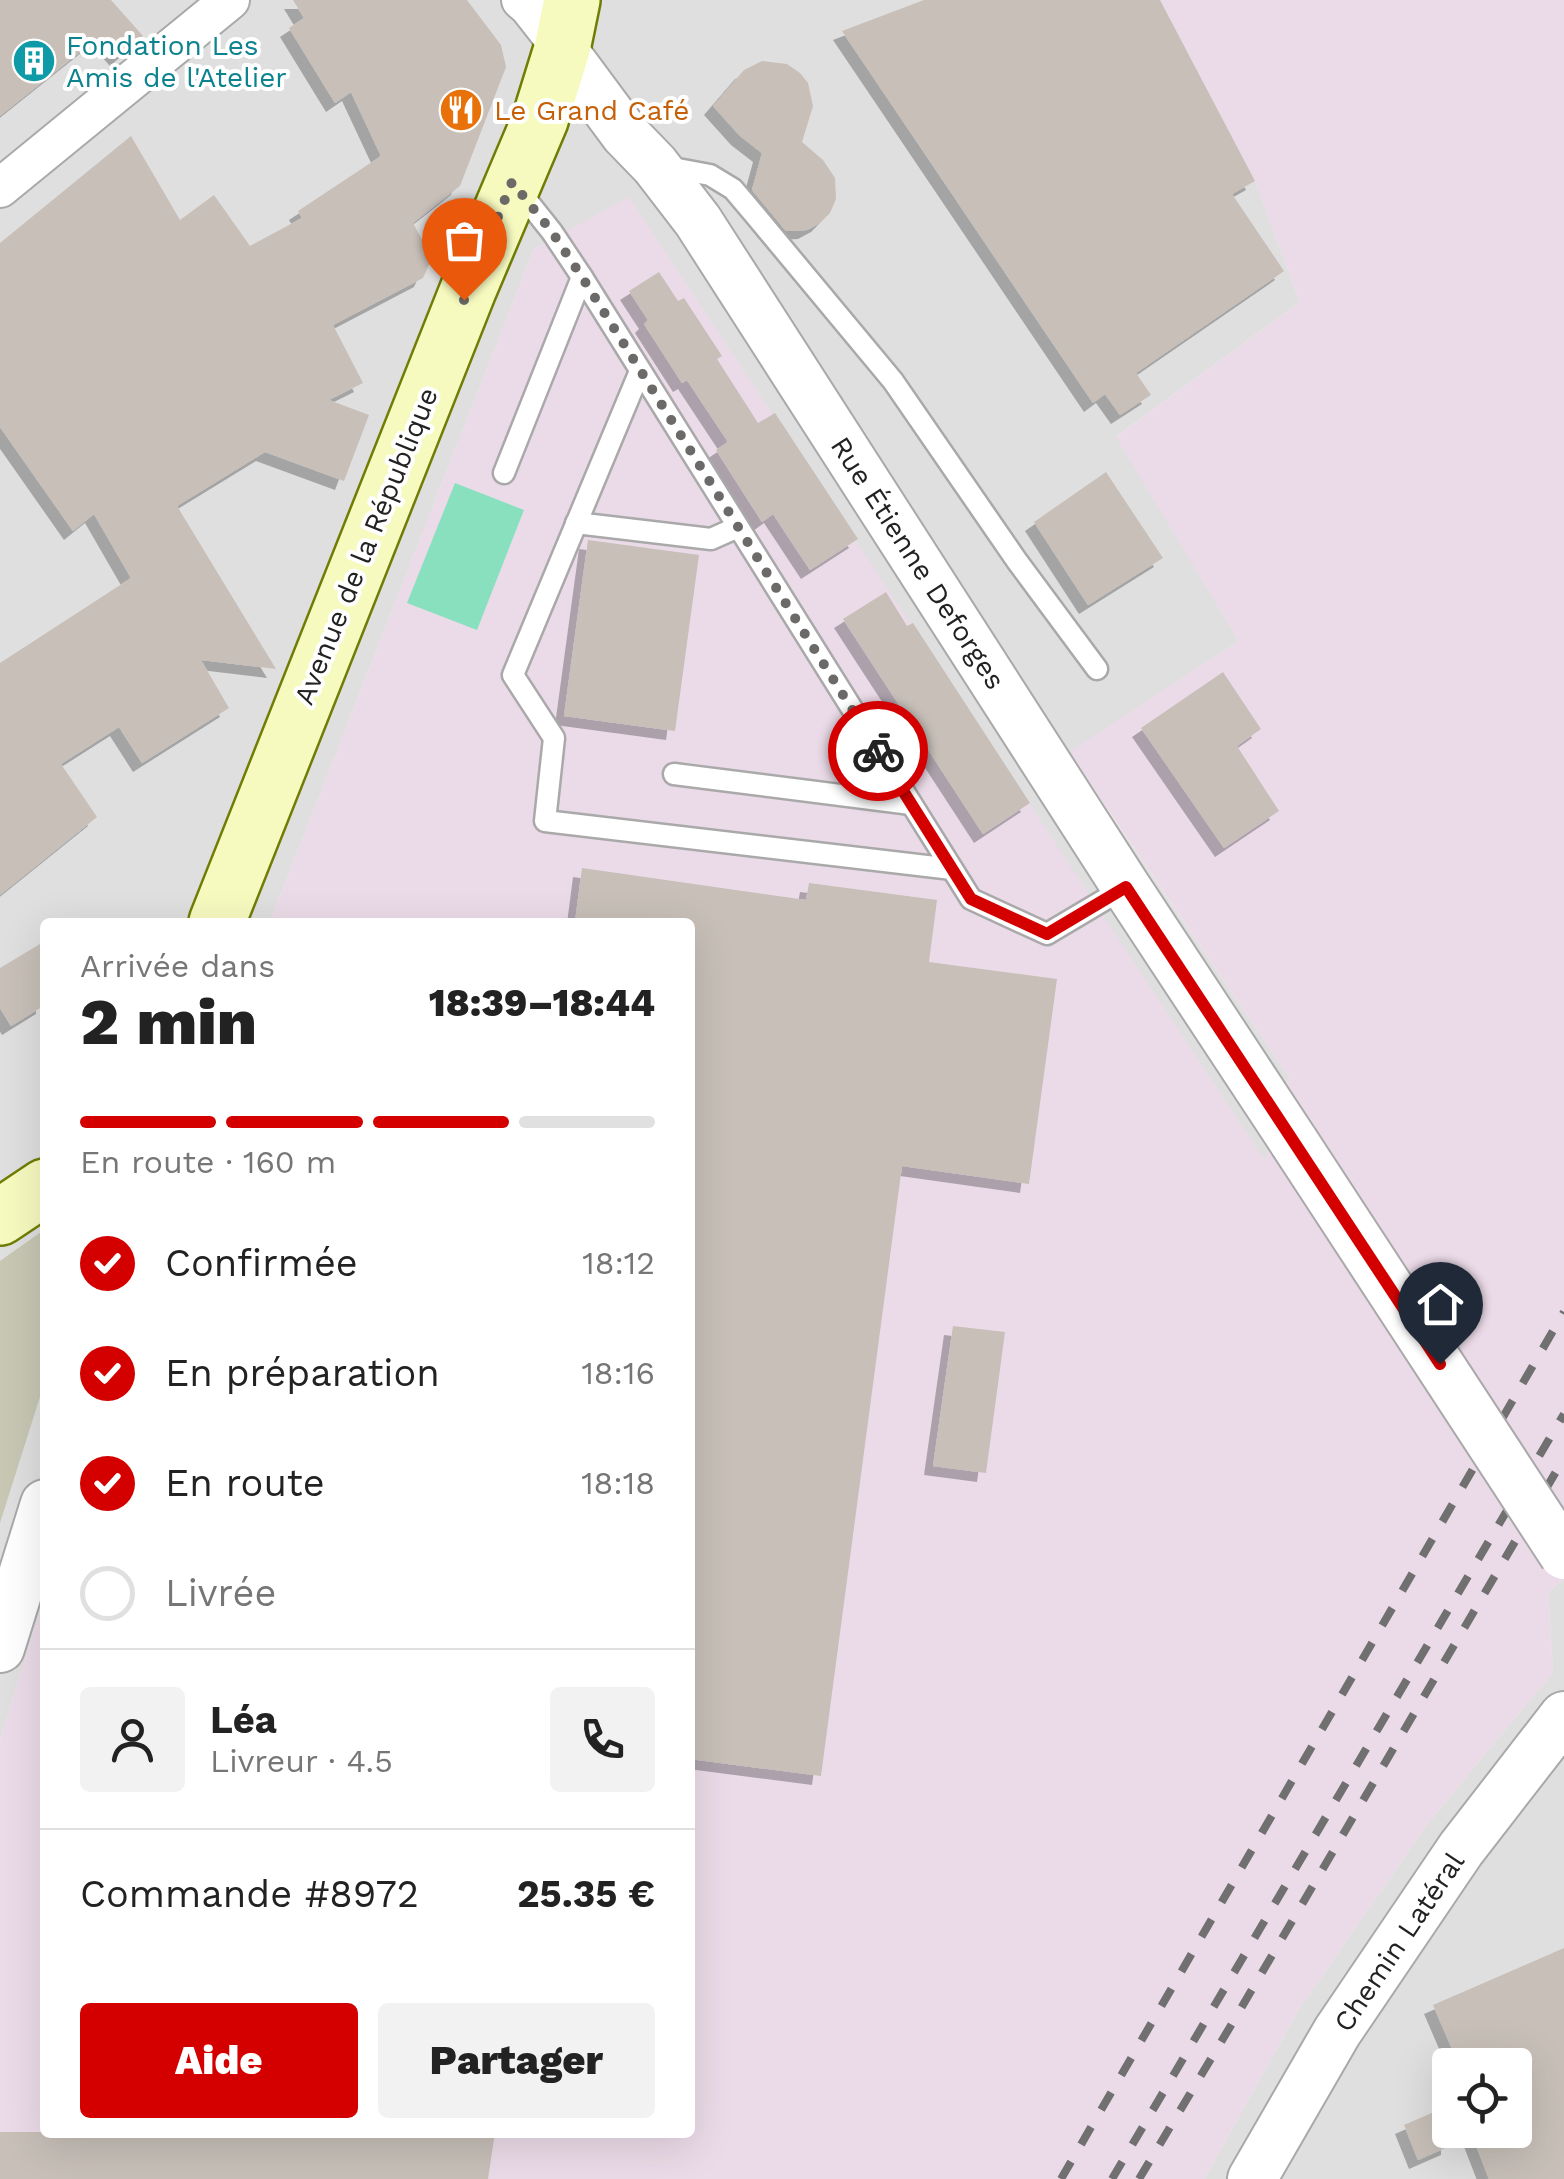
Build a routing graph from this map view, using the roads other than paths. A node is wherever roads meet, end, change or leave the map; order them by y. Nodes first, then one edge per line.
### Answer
1 (230, 0) edge
2 (521, 0) edge
3 (567, 24) edge
4 (655, 165) junction
5 (512, 182) junction
6 (0, 188) edge
7 (582, 277) junction
8 (640, 371) junction
9 (504, 473) dead end
10 (576, 524) junction
11 (738, 528) junction
12 (1097, 670) dead end
13 (674, 774) dead end
14 (912, 804) junction
15 (952, 869) junction
16 (1126, 887) junction
17 (219, 918) edge
18 (40, 1190) edge
19 (0, 1218) edge
20 (40, 1520) edge
21 (1564, 1555) edge
22 (0, 1648) edge
23 (1564, 1716) edge
24 (1252, 2179) edge

1 - 6 street
2 - 3 street, Rue Étienne Deforges
3 - 4 street, Rue Étienne Deforges
3 - 5 main road, Avenue de la République
4 - 12 lane
4 - 16 street, Rue Étienne Deforges
5 - 7 lane
5 - 17 main road, Avenue de la République
7 - 8 lane
7 - 9 lane
8 - 10 lane
8 - 11 lane
10 - 11 lane
10 - 15 lane
11 - 14 lane
13 - 14 lane
14 - 15 lane
15 - 16 lane
16 - 21 street, Rue Étienne Deforges, bridge
18 - 19 main road
20 - 22 street
23 - 24 street, Chemin Latéral

